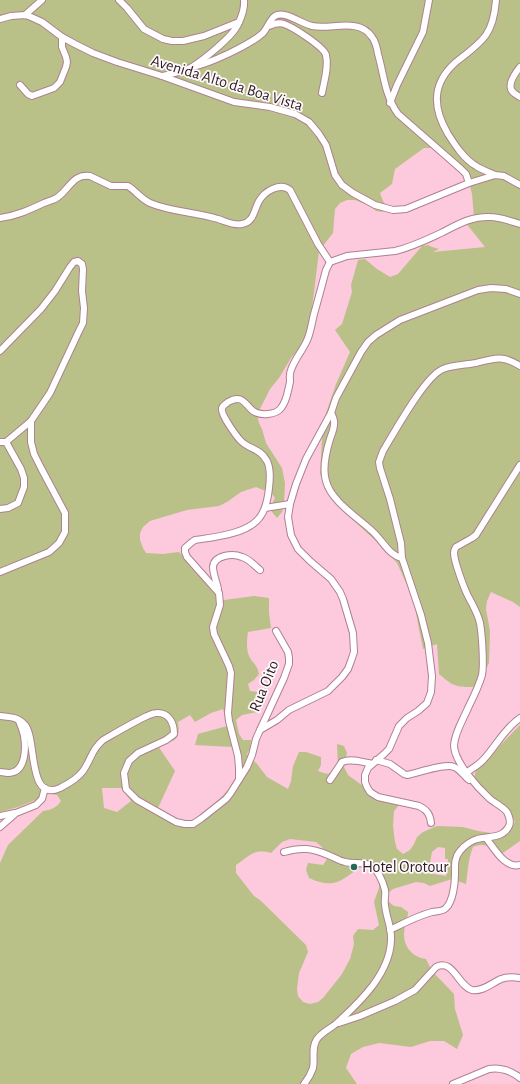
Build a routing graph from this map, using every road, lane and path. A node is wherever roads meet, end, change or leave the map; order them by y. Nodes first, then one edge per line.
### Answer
1 (42, 0) edge
2 (118, 0) edge
3 (244, 0) edge
4 (429, 0) edge
5 (496, 0) edge
6 (25, 15) junction
7 (0, 19) edge
8 (238, 22) junction
9 (269, 26) junction
10 (62, 36) junction
11 (192, 67) junction
12 (520, 67) edge
13 (162, 76) junction
14 (20, 85) dead end
15 (322, 93) dead end
16 (520, 97) edge
17 (390, 102) junction
18 (495, 175) junction
19 (469, 183) junction
20 (520, 185) edge
21 (0, 218) edge
22 (520, 224) edge
23 (330, 262) junction
24 (520, 294) edge
25 (0, 351) edge
26 (520, 366) edge
27 (331, 413) junction
28 (31, 421) junction
29 (3, 442) edge
30 (520, 465) edge
31 (290, 504) junction
32 (265, 508) junction
33 (0, 509) edge
34 (402, 558) junction
35 (260, 570) dead end
36 (0, 572) edge
37 (219, 593) junction
38 (276, 631) dead end
39 (0, 716) edge
40 (520, 718) edge
41 (19, 720) junction
42 (260, 730) junction
43 (374, 762) junction
44 (0, 772) edge
45 (467, 772) junction
46 (239, 779) junction
47 (330, 780) dead end
48 (474, 782) junction
49 (45, 788) junction
50 (16, 813) junction
51 (0, 816) edge
52 (432, 823) dead end
53 (0, 827) edge
54 (486, 838) junction
55 (284, 852) dead end
56 (520, 865) edge
57 (390, 930) junction
58 (520, 978) edge
59 (337, 1024) junction
60 (520, 1078) edge
61 (304, 1084) edge
62 (453, 1084) edge

1 - 6 street
2 - 8 street
3 - 8 street
4 - 17 street
5 - 18 street
6 - 7 street
6 - 10 street, Avenida Alto da Boa Vista
8 - 11 street
9 - 11 street
9 - 15 street
9 - 17 street
10 - 13 street, Avenida Alto da Boa Vista
10 - 14 street
11 - 13 street
12 - 16 street
13 - 19 street, Avenida Alto da Boa Vista
17 - 19 street
18 - 19 street, Avenida Alto da Boa Vista
18 - 20 street, Avenida Alto da Boa Vista
21 - 23 street
22 - 23 street
23 - 32 street
24 - 27 street
25 - 28 street
26 - 34 street
27 - 31 street
27 - 34 street
28 - 29 street
28 - 36 street
29 - 33 street
30 - 45 street
31 - 32 street
31 - 42 street
32 - 37 street
34 - 43 street
35 - 37 street
37 - 46 street
38 - 42 street, Rua Oito
39 - 41 street
40 - 45 street
41 - 44 street
41 - 49 street
42 - 46 street
43 - 47 street
43 - 48 street
43 - 52 street
45 - 48 street
46 - 49 street
48 - 54 street
49 - 50 street
50 - 51 street
50 - 53 street
54 - 56 street
54 - 57 street
55 - 57 street
57 - 59 street
58 - 59 street
59 - 61 street
60 - 62 street

